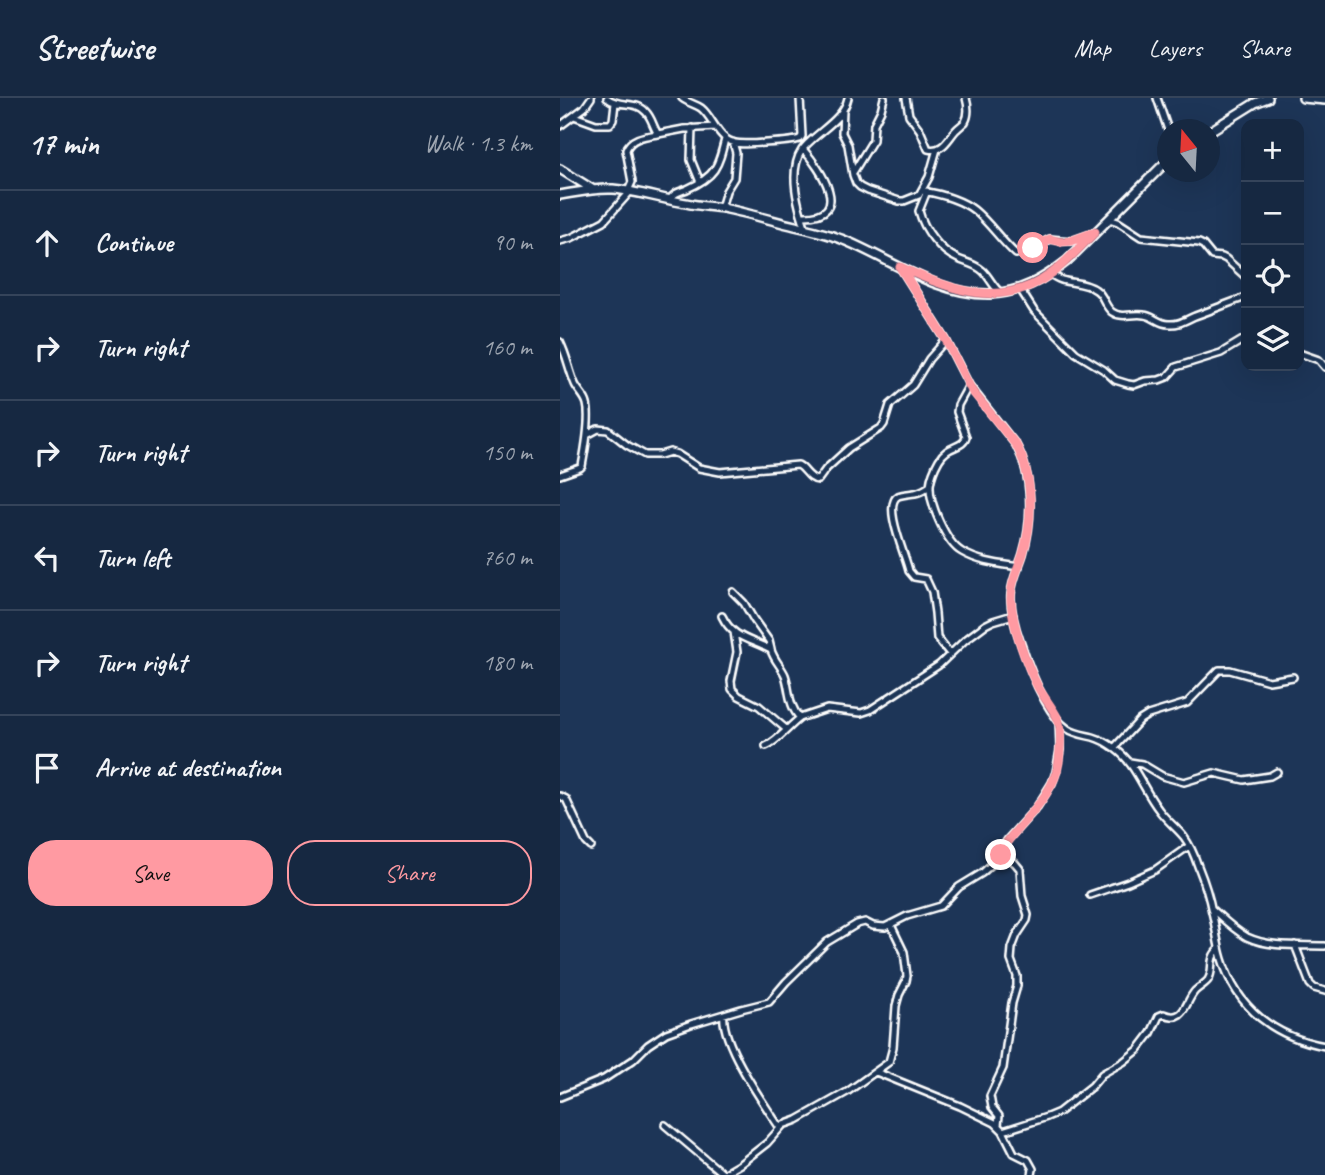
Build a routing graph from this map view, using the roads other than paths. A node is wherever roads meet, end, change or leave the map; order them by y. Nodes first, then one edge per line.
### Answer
1 (591, 98) edge
2 (607, 98) edge
3 (682, 98) edge
4 (800, 98) edge
5 (848, 98) edge
6 (884, 98) edge
7 (906, 98) edge
8 (966, 98) edge
9 (1157, 98) edge
10 (1268, 98) edge
11 (1303, 98) edge
12 (1325, 100) edge
13 (615, 103) junction
14 (843, 110) junction
15 (574, 116) junction
16 (1164, 119) edge
17 (1220, 124) edge
18 (560, 126) edge
19 (715, 127) junction
20 (692, 128) junction
21 (658, 134) junction
22 (725, 139) junction
23 (733, 142) junction
24 (803, 149) junction
25 (937, 149) junction
26 (560, 169) edge
27 (1157, 170) edge
28 (853, 175) junction
29 (700, 182) junction
30 (592, 189) junction
31 (629, 191) junction
32 (925, 191) junction
33 (560, 195) edge
34 (669, 200) junction
35 (721, 208) junction
36 (802, 216) junction
37 (1109, 219) junction
38 (806, 229) junction
39 (1095, 232) junction
40 (560, 241) edge
41 (900, 267) junction
42 (1241, 272) edge
43 (1051, 274) junction
44 (1020, 289) junction
45 (1001, 293) junction
46 (1241, 299) edge
47 (946, 340) junction
48 (1241, 341) edge
49 (560, 342) edge
50 (1304, 355) edge
51 (1325, 367) edge
52 (969, 385) junction
53 (587, 435) junction
54 (560, 475) edge
55 (930, 486) junction
56 (1019, 567) junction
57 (733, 592) dead end
58 (1013, 615) junction
59 (722, 616) dead end
60 (734, 632) junction
61 (771, 650) junction
62 (950, 654) junction
63 (1293, 677) dead end
64 (800, 718) junction
65 (1059, 721) junction
66 (786, 729) junction
67 (766, 746) dead end
68 (1114, 748) junction
69 (1130, 762) junction
70 (1277, 772) dead end
71 (560, 796) edge
72 (1189, 846) junction
73 (591, 847) dead end
74 (1000, 853) junction
75 (1090, 895) dead end
76 (1212, 909) junction
77 (891, 925) junction
78 (1295, 945) junction
79 (1325, 946) edge
80 (1219, 949) junction
81 (1325, 991) edge
82 (724, 1014) junction
83 (1325, 1046) edge
84 (876, 1072) junction
85 (561, 1098) edge
86 (665, 1125) dead end
87 (780, 1128) junction
88 (1001, 1128) junction
89 (722, 1175) edge
90 (1032, 1175) edge

1 - 15 street
2 - 13 street
3 - 19 street
4 - 23 street
5 - 14 street
6 - 28 street
7 - 25 street
8 - 25 street
9 - 16 street
10 - 17 street
11 - 12 street
13 - 15 street
13 - 21 street
14 - 24 street
14 - 28 street
15 - 18 street
19 - 20 street
19 - 22 street
20 - 21 street
20 - 29 street
21 - 31 street
22 - 23 street
22 - 29 street
23 - 35 street
24 - 36 street
24 - 36 street
25 - 32 street
26 - 30 street
27 - 37 street
28 - 32 street
29 - 34 street
30 - 31 street
30 - 33 street
31 - 34 street
31 - 40 street
32 - 39 street
32 - 45 street
34 - 35 street
35 - 38 street
36 - 38 street
37 - 39 street
37 - 42 street
38 - 41 street
39 - 43 street
41 - 45 street
41 - 47 street
43 - 44 street
43 - 46 street
44 - 45 street
44 - 48 street
47 - 52 street
47 - 53 street
49 - 53 street
50 - 51 street
52 - 55 street
52 - 56 street
53 - 54 street
55 - 56 street
55 - 62 street
56 - 58 street
57 - 61 street
58 - 62 street
58 - 65 street
59 - 60 street
60 - 61 street
60 - 66 street
61 - 64 street
62 - 64 street
63 - 68 street
64 - 66 street
65 - 68 street
65 - 74 street
66 - 67 street
68 - 69 street
69 - 70 street
69 - 72 street
71 - 73 street
72 - 75 street
72 - 76 street
74 - 77 street
74 - 88 street
76 - 78 street
76 - 80 street
77 - 82 street
77 - 84 street
78 - 79 street
78 - 81 street
80 - 83 street
80 - 88 street
82 - 85 street
82 - 87 street
84 - 87 street
84 - 88 street
86 - 89 street
87 - 89 street
88 - 90 street

